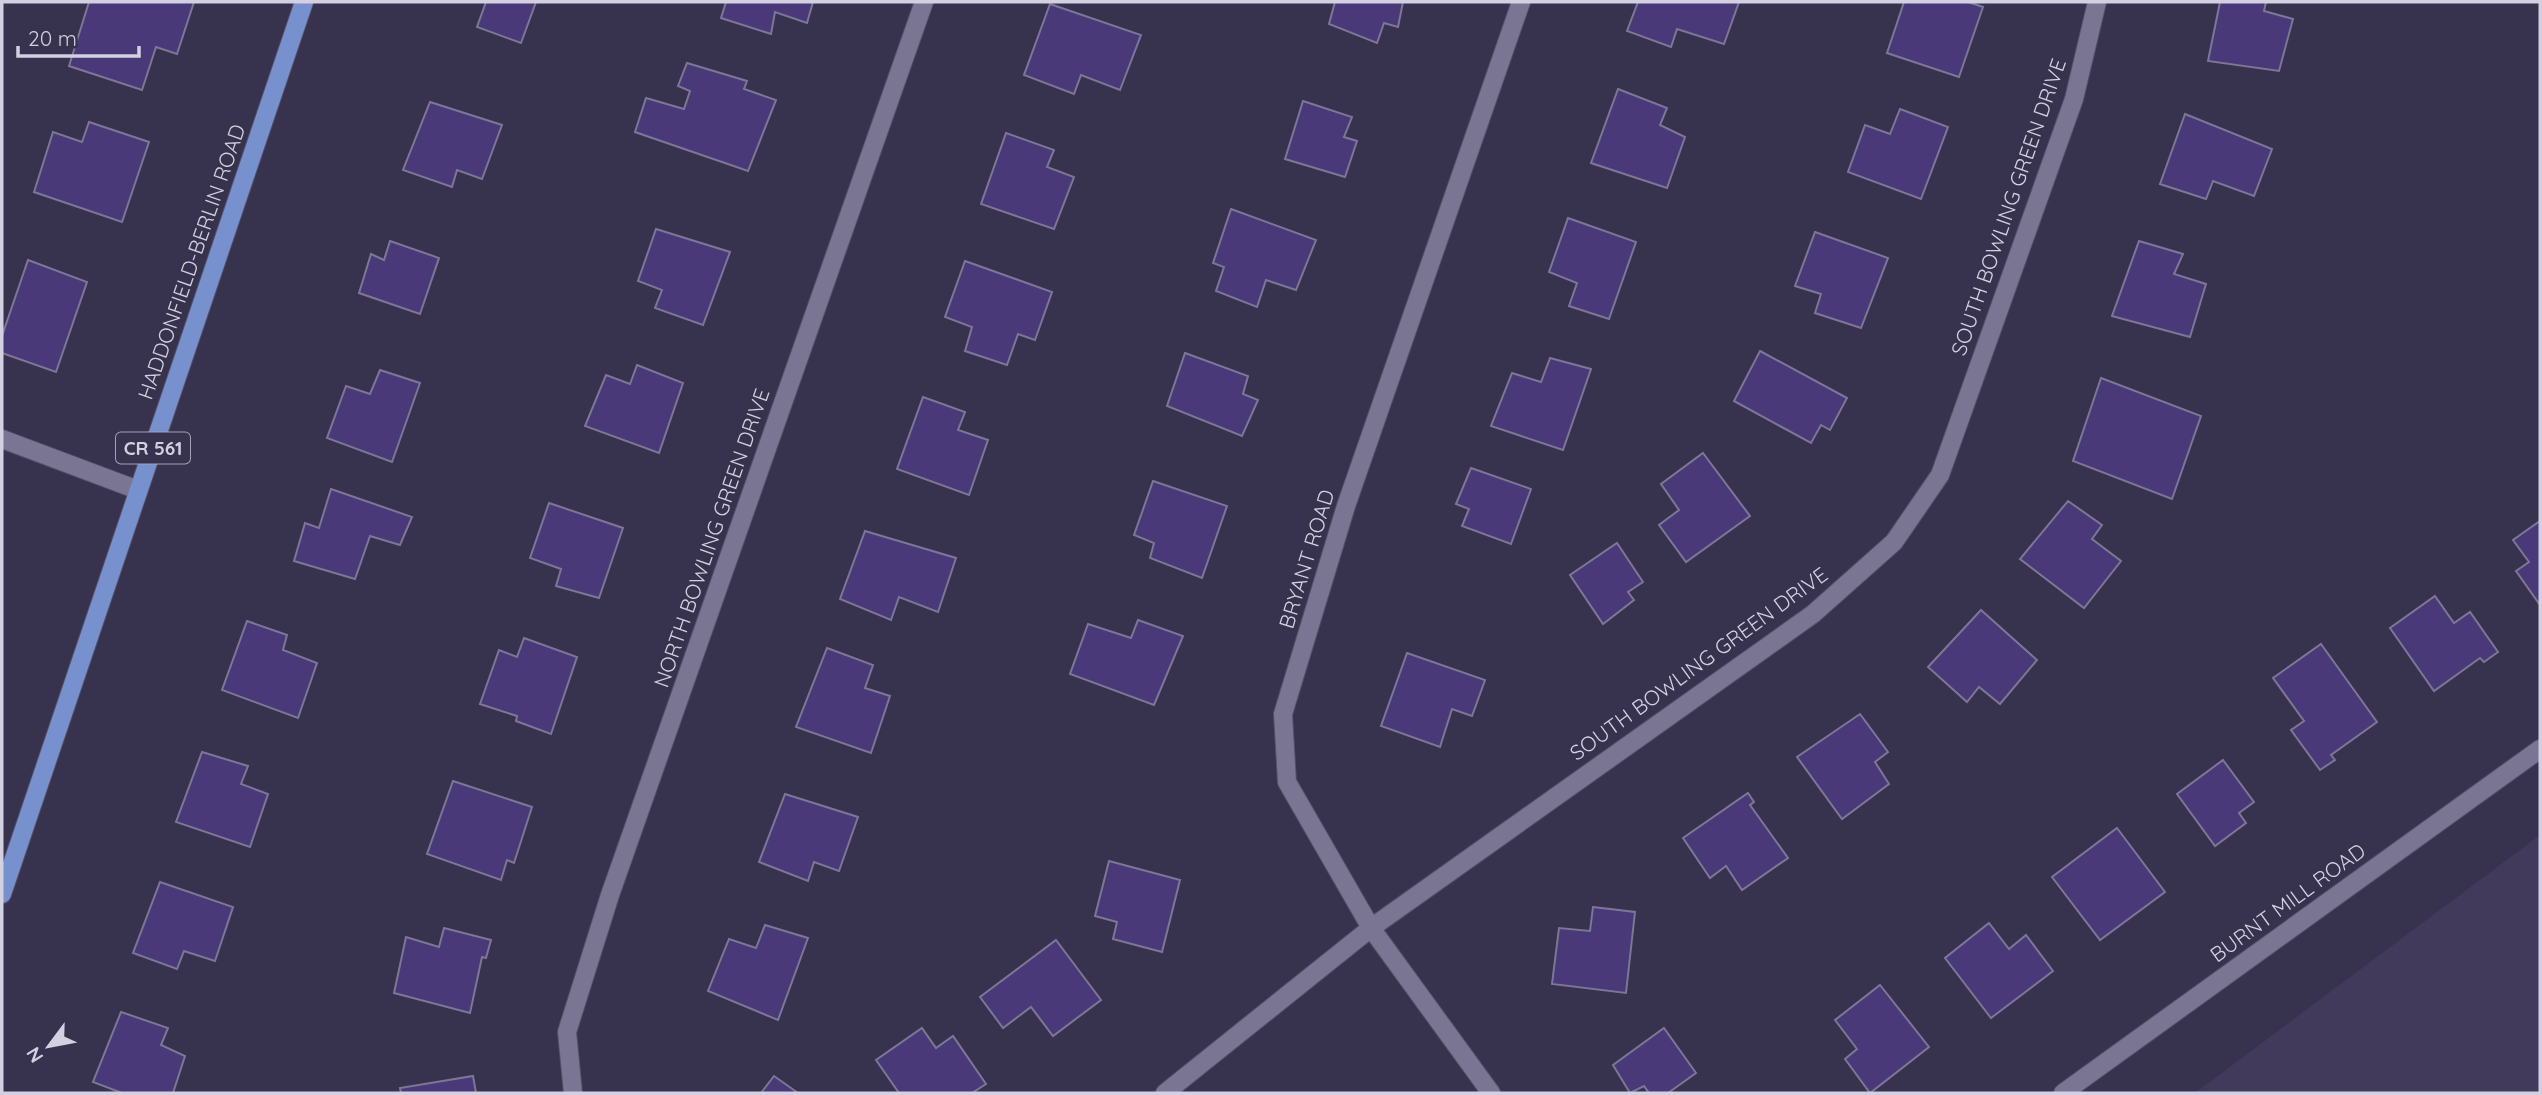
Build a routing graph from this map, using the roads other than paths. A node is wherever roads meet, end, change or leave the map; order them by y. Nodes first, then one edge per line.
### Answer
1 (304, 2) edge
2 (924, 2) edge
3 (1521, 2) edge
4 (2096, 2) edge
5 (2, 439) edge
6 (138, 490) junction
7 (2540, 749) edge
8 (2, 894) edge
9 (1371, 928) junction
10 (573, 1093) edge
11 (1165, 1093) edge
12 (1490, 1093) edge
13 (2063, 1093) edge

1 - 6 main road, HADDONFIELD-BERLIN ROAD / CR 561
2 - 10 street, NORTH BOWLING GREEN DRIVE
3 - 9 street, BRYANT ROAD
4 - 9 street, SOUTH BOWLING GREEN DRIVE
5 - 6 street
6 - 8 main road, HADDONFIELD-BERLIN ROAD / CR 561
7 - 13 street, BURNT MILL ROAD
9 - 11 street, SOUTH BOWLING GREEN DRIVE
9 - 12 street, BRYANT ROAD

